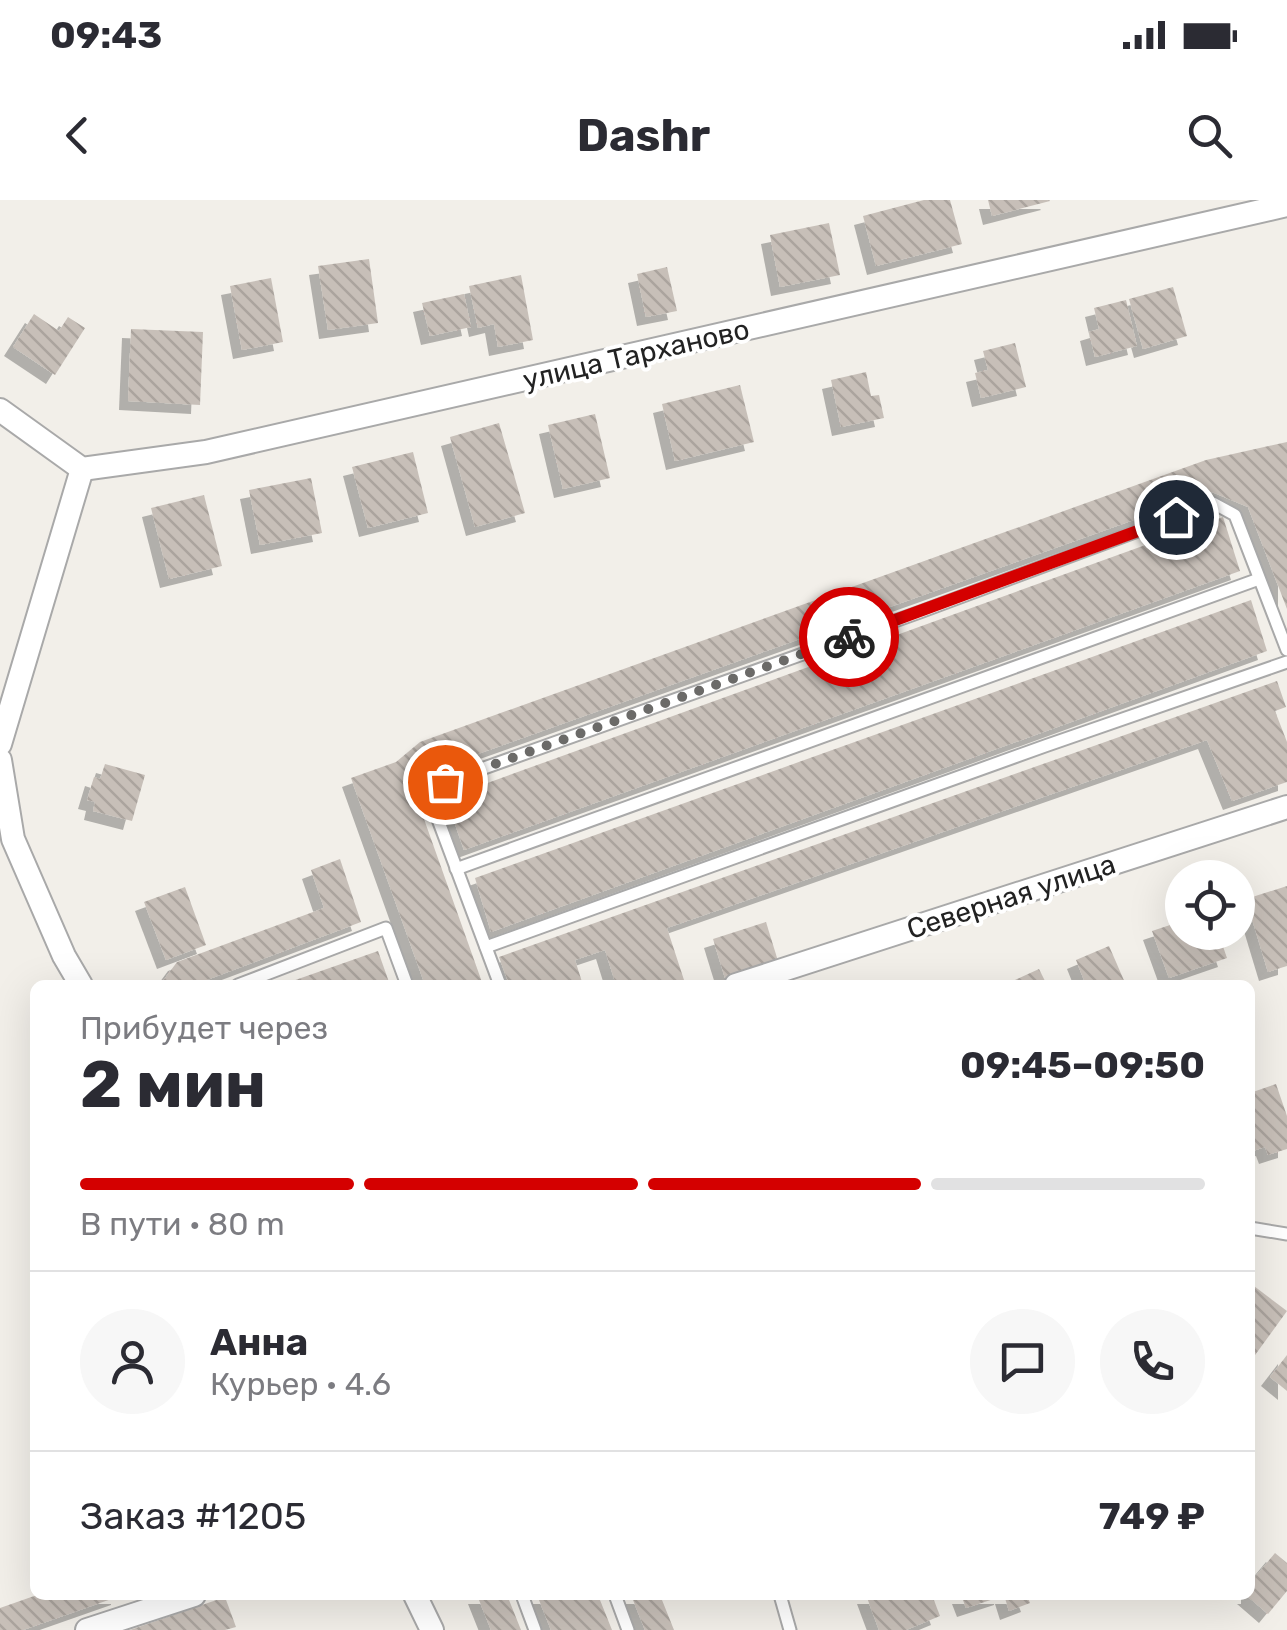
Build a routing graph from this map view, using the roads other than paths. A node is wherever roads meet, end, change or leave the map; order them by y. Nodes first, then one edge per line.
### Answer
1 (1287, 205) edge
2 (0, 410) edge
3 (82, 470) junction
4 (1259, 579) junction
5 (1287, 650) edge
6 (1287, 662) edge
7 (0, 744) edge
8 (0, 760) edge
9 (1287, 807) edge
10 (456, 869) junction
11 (486, 947) junction
12 (78, 980) edge
13 (251, 980) edge
14 (405, 980) edge
15 (498, 980) edge
16 (751, 980) edge
17 (1255, 1229) edge
18 (1287, 1234) edge
19 (179, 1600) edge
20 (418, 1600) edge
21 (524, 1600) edge
22 (617, 1600) edge
23 (781, 1600) edge
24 (87, 1630) edge
25 (432, 1630) edge
26 (535, 1630) edge
27 (628, 1630) edge
28 (790, 1630) edge

1 - 3 street, улица Тарханово
2 - 3 street
3 - 7 street
4 - 5 lane
4 - 10 lane
4 - 10 lane
6 - 11 lane
8 - 12 street
9 - 16 street, Северная улица
10 - 11 lane
11 - 15 lane
13 - 14 lane
17 - 18 lane
19 - 24 street
20 - 25 street
21 - 26 lane
22 - 27 lane
23 - 28 lane

